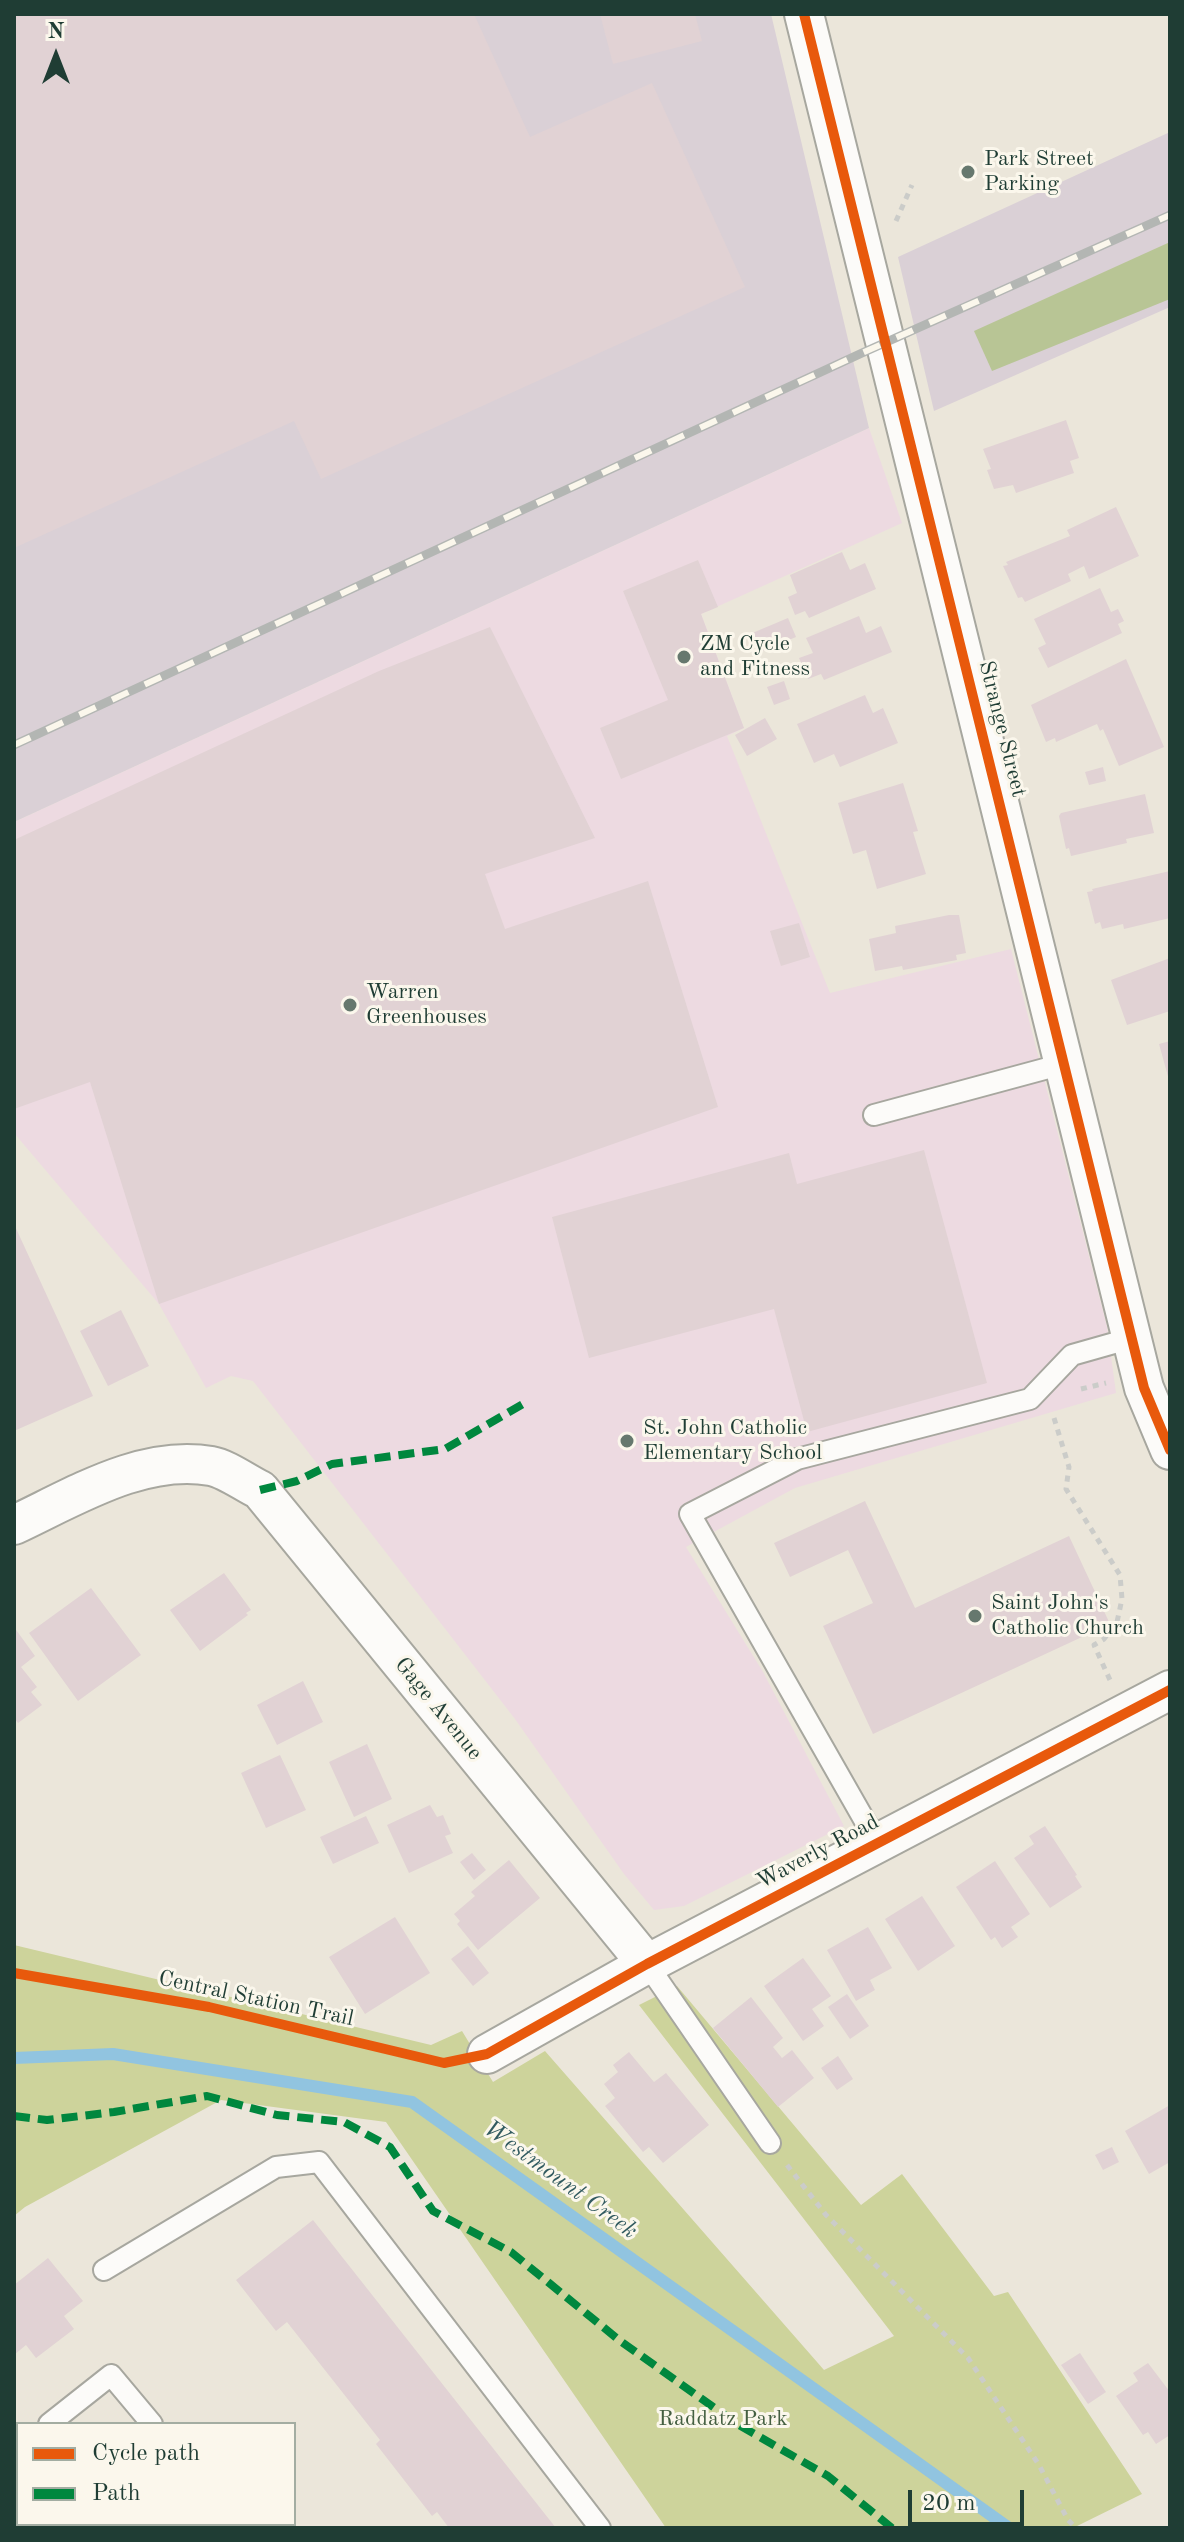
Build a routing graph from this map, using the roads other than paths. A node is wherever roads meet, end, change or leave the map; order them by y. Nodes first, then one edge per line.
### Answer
1 (804, 14) edge
2 (1063, 1064) junction
3 (874, 1115) dead end
4 (1132, 1338) junction
5 (1170, 1450) edge
6 (14, 1525) edge
7 (1170, 1690) edge
8 (878, 1844) junction
9 (647, 1964) junction
10 (487, 2054) dead end
11 (770, 2143) road end
12 (104, 2270) dead end
13 (52, 2422) edge
14 (150, 2422) edge
15 (600, 2528) edge

1 - 2 street, Strange Street
2 - 3 lane
2 - 4 street, Strange Street
4 - 5 street, Strange Street
4 - 8 lane
6 - 9 street, Gage Avenue
7 - 8 street, Waverly Road
8 - 9 street, Waverly Road
9 - 10 street, Waverly Road
9 - 11 lane, Gage Avenue
12 - 15 lane
13 - 14 lane

